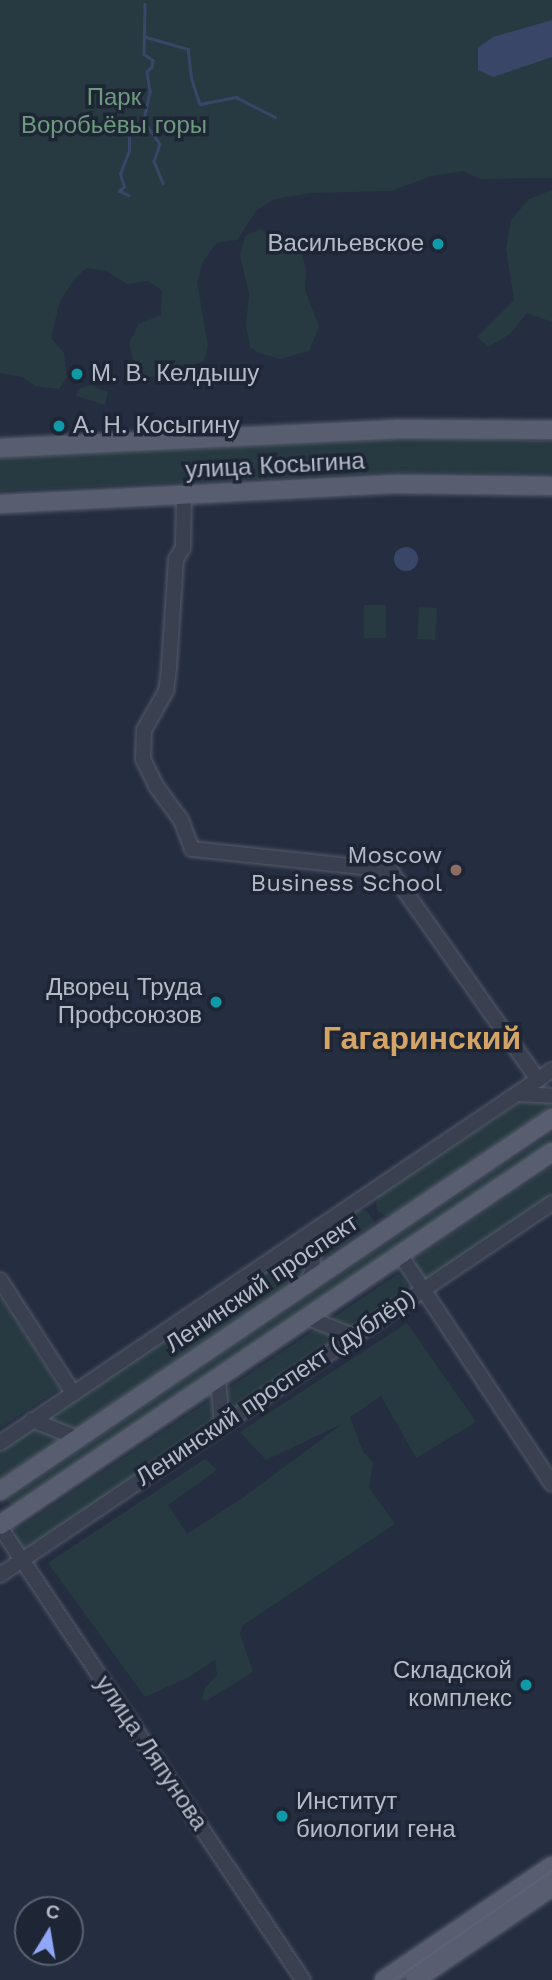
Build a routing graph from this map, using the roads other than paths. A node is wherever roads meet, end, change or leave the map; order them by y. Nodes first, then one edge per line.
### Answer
1 (552, 430) edge
2 (0, 448) edge
3 (552, 486) edge
4 (184, 495) junction
5 (0, 504) edge
6 (552, 1070) edge
7 (538, 1080) junction
8 (516, 1095) junction
9 (552, 1096) edge
10 (552, 1118) edge
11 (552, 1152) edge
12 (552, 1203) edge
13 (322, 1226) junction
14 (401, 1256) junction
15 (0, 1280) edge
16 (306, 1284) junction
17 (421, 1289) junction
18 (308, 1318) junction
19 (353, 1336) junction
20 (218, 1379) junction
21 (73, 1393) junction
22 (32, 1420) junction
23 (222, 1425) junction
24 (78, 1438) junction
25 (0, 1443) edge
26 (552, 1483) edge
27 (0, 1491) edge
28 (0, 1526) edge
29 (22, 1560) junction
30 (0, 1575) edge
31 (552, 1866) edge
32 (552, 1886) edge
33 (303, 1980) edge
34 (384, 1980) edge
35 (415, 1980) edge

1 - 2 main road, улица Косыгина
3 - 4 main road, улица Косыгина
4 - 5 main road, улица Косыгина
4 - 7 street
6 - 7 street
7 - 8 street
8 - 9 street
8 - 13 street
10 - 16 main road, Ленинский проспект
11 - 14 main road
12 - 17 street, Ленинский проспект (дублёр)
13 - 16 street
13 - 21 street
14 - 17 street
14 - 18 main road
15 - 21 street
16 - 24 main road, Ленинский проспект
17 - 19 street, Ленинский проспект (дублёр)
17 - 26 street
18 - 19 street
18 - 20 main road
19 - 23 street, Ленинский проспект (дублёр)
20 - 23 street
20 - 28 main road
21 - 22 street
22 - 24 street
22 - 25 street
23 - 29 street, Ленинский проспект (дублёр)
24 - 27 main road, Ленинский проспект
28 - 29 street, улица Ляпунова
29 - 30 street, Ленинский проспект (дублёр)
29 - 33 street, улица Ляпунова
31 - 34 main road
32 - 35 main road

